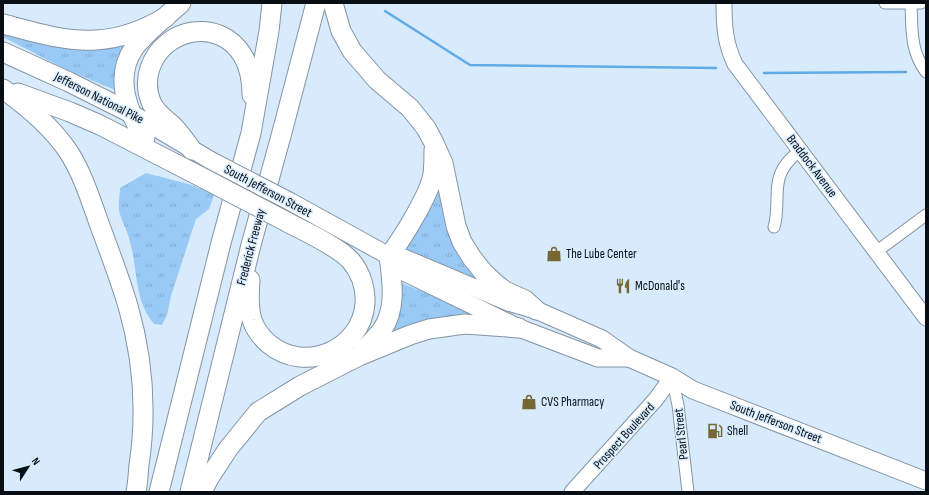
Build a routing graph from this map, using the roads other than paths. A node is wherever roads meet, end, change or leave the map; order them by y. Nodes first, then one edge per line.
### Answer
1 (181, 3) edge
2 (272, 3) edge
3 (316, 3) edge
4 (333, 3) edge
5 (724, 3) edge
6 (885, 3) edge
7 (914, 3) edge
8 (166, 17) junction
9 (3, 24) edge
10 (3, 43) edge
11 (3, 52) edge
12 (926, 72) edge
13 (3, 78) edge
14 (69, 82) junction
15 (3, 88) edge
16 (131, 113) junction
17 (251, 133) junction
18 (145, 138) junction
19 (434, 141) junction
20 (192, 150) junction
21 (800, 150) junction
22 (926, 215) edge
23 (774, 227) dead end
24 (251, 245) junction
25 (876, 252) junction
26 (389, 256) junction
27 (536, 310) junction
28 (926, 318) edge
29 (518, 328) junction
30 (359, 356) junction
31 (629, 358) junction
32 (672, 377) junction
33 (926, 481) edge
34 (136, 492) edge
35 (159, 492) edge
36 (190, 492) edge
37 (202, 492) edge
38 (572, 492) edge
39 (688, 492) edge

1 - 8 highway
2 - 17 highway
3 - 24 highway, Frederick Freeway
4 - 19 highway
5 - 21 street, Braddock Avenue
6 - 7 street
7 - 12 street
8 - 9 highway
8 - 16 highway
10 - 14 highway
11 - 14 highway, Jefferson National Pike
13 - 18 highway, Jefferson National Pike
14 - 16 highway, Jefferson National Pike
15 - 24 highway, bridge
15 - 34 highway
16 - 18 highway
16 - 20 main road, Jefferson National Pike
17 - 20 highway
17 - 35 highway
18 - 20 main road
19 - 26 highway
19 - 27 highway
20 - 26 main road, South Jefferson Street, bridge
21 - 23 street
21 - 25 street, Braddock Avenue
22 - 25 street
24 - 36 highway, Frederick Freeway
25 - 28 street, Braddock Avenue
26 - 27 main road, South Jefferson Street
26 - 29 main road, South Jefferson Street
26 - 30 highway
27 - 31 main road, South Jefferson Street
29 - 30 highway
29 - 31 main road, South Jefferson Street
30 - 37 highway
31 - 32 main road, South Jefferson Street
32 - 33 main road, South Jefferson Street
32 - 38 street, Prospect Boulevard
32 - 39 street, Pearl Street

